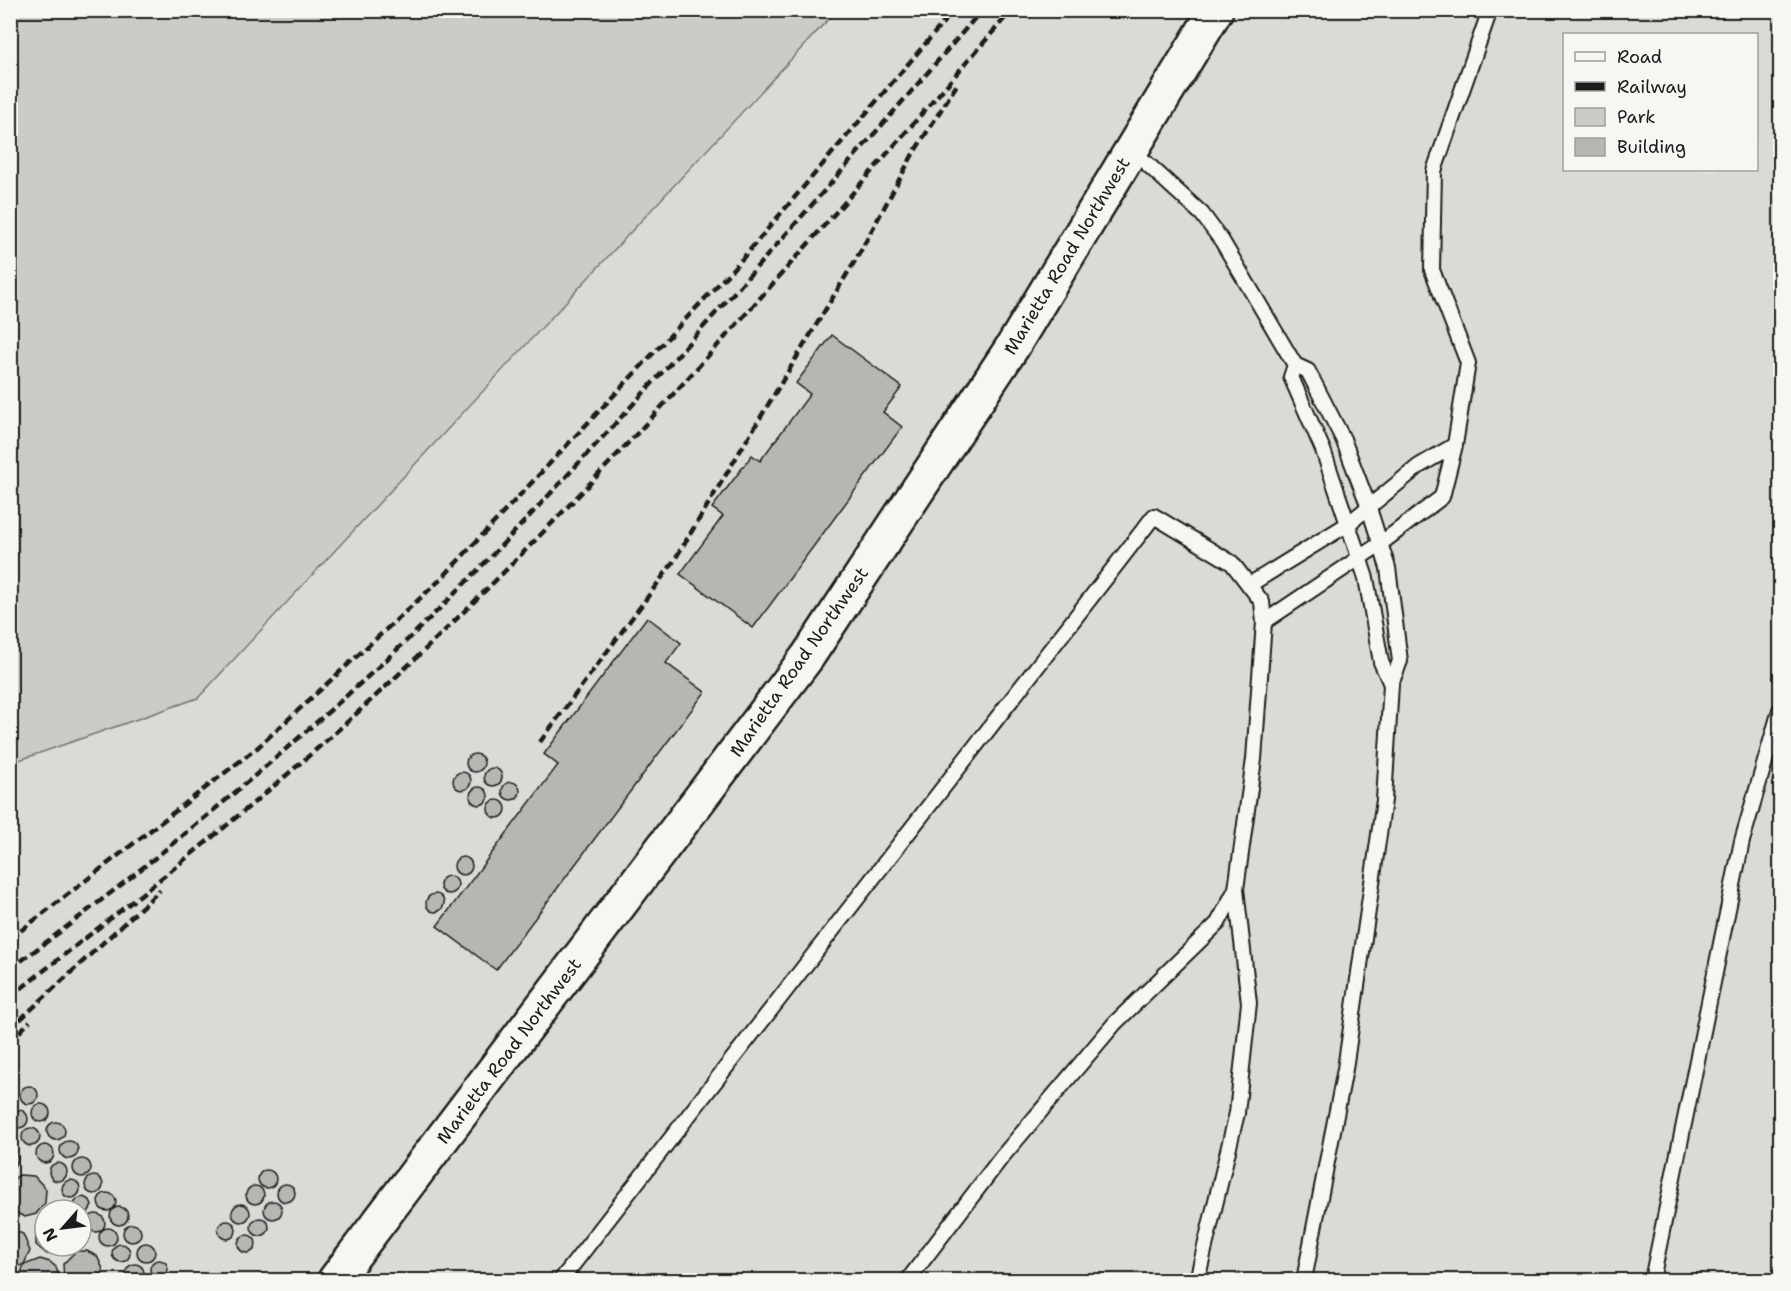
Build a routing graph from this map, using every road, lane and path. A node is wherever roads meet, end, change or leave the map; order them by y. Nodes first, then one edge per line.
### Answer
1 (1216, 10) edge
2 (1490, 10) edge
3 (1131, 150) junction
4 (1295, 365) junction
5 (1455, 445) junction
6 (1369, 508) junction
7 (1348, 524) junction
8 (1380, 544) junction
9 (1359, 556) junction
10 (1249, 585) junction
11 (1264, 622) junction
12 (1391, 684) junction
13 (1780, 710) edge
14 (1236, 889) junction
15 (335, 1281) edge
16 (561, 1281) edge
17 (908, 1281) edge
18 (1197, 1281) edge
19 (1304, 1281) edge
20 (1652, 1281) edge

1 - 3 street, Marietta Road Northwest
2 - 5 lane
3 - 4 lane
3 - 15 street, Marietta Road Northwest
4 - 6 lane
4 - 7 lane
5 - 6 lane
5 - 8 lane
6 - 7 lane
6 - 8 lane
7 - 9 lane
7 - 10 lane
8 - 9 lane
8 - 12 lane
9 - 11 lane
9 - 12 lane
10 - 11 lane
10 - 16 lane
11 - 14 lane
12 - 19 lane
13 - 20 lane
14 - 17 lane
14 - 18 lane

